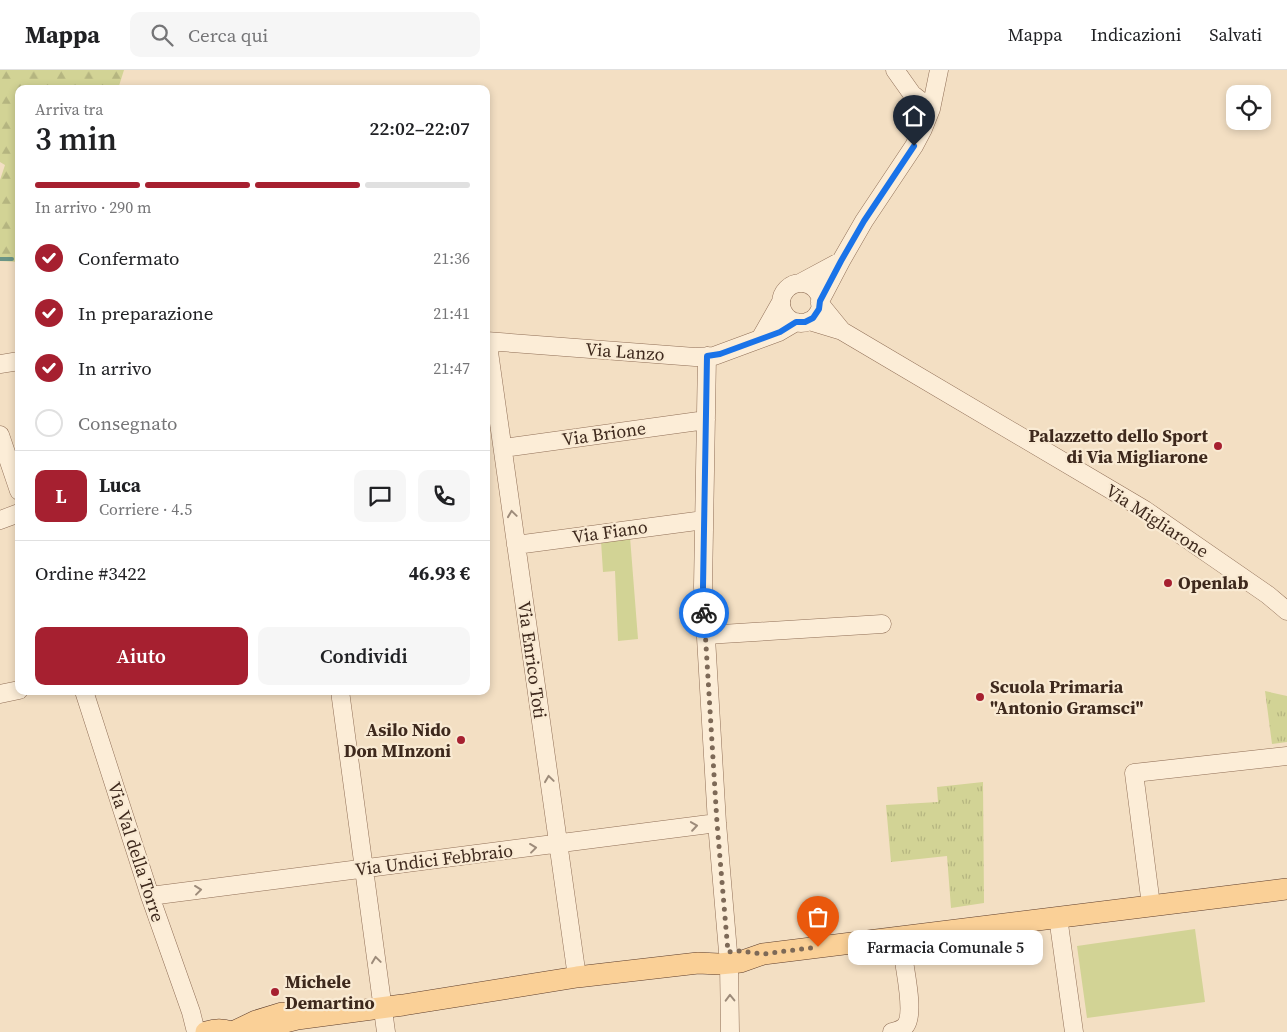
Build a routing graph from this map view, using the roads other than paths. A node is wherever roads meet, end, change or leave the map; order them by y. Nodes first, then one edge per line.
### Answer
1 (895, 70) edge
2 (939, 70) edge
3 (931, 109) junction
4 (841, 261) junction
5 (800, 283) junction
6 (781, 302) junction
7 (820, 302) junction
8 (802, 322) junction
9 (842, 331) junction
10 (760, 339) junction
11 (490, 342) edge
12 (707, 356) junction
13 (490, 359) edge
14 (15, 362) edge
15 (0, 364) edge
16 (706, 420) junction
17 (0, 435) edge
18 (503, 448) junction
19 (15, 479) edge
20 (15, 514) edge
21 (0, 520) edge
22 (704, 520) junction
23 (516, 545) junction
24 (1287, 610) edge
25 (882, 624) dead end
26 (706, 635) junction
27 (15, 691) edge
28 (0, 694) edge
29 (85, 695) edge
30 (341, 695) edge
31 (1287, 756) edge
32 (717, 823) junction
33 (558, 845) junction
34 (363, 869) junction
35 (1287, 889) edge
36 (150, 896) junction
37 (1151, 905) junction
38 (1058, 917) junction
39 (728, 958) junction
40 (904, 961) dead end
41 (576, 977) junction
42 (383, 1004) junction
43 (216, 1031) edge
44 (266, 1032) edge
45 (386, 1032) edge
46 (730, 1032) edge
47 (892, 1032) edge
48 (1074, 1032) edge

1 - 3 street
2 - 3 street
3 - 4 street
4 - 5 street
4 - 7 street
5 - 6 street
5 - 7 street
6 - 8 street
6 - 10 street
7 - 8 street
7 - 9 street
8 - 9 street
8 - 10 street, Via Lanzo
9 - 24 street, Via Migliarone
10 - 12 street, Via Lanzo
11 - 12 street, Via Lanzo
12 - 16 street
13 - 18 street, Via Enrico Toti
14 - 15 street
16 - 18 street, Via Brione
16 - 22 street
17 - 19 street
23 -> 18 street, Via Enrico Toti
20 - 21 street
22 - 23 street, Via Fiano
22 - 26 street
33 -> 23 street, Via Enrico Toti
25 - 26 street
26 - 32 street
27 - 28 street
29 - 36 street, Via Val della Torre
30 - 34 street
31 - 37 street
33 -> 32 street, Via Undici Febbraio
32 - 39 street
34 -> 33 street, Via Undici Febbraio
33 - 41 street, Via Enrico Toti
36 -> 34 street, Via Undici Febbraio
42 -> 34 street
35 - 37 main road
36 - 43 street, Via Val della Torre
37 - 38 main road
38 - 39 main road
38 - 48 street
39 - 41 main road
46 -> 39 street
40 - 47 street
41 - 42 main road
42 - 43 main road
42 - 44 main road
42 - 45 street

